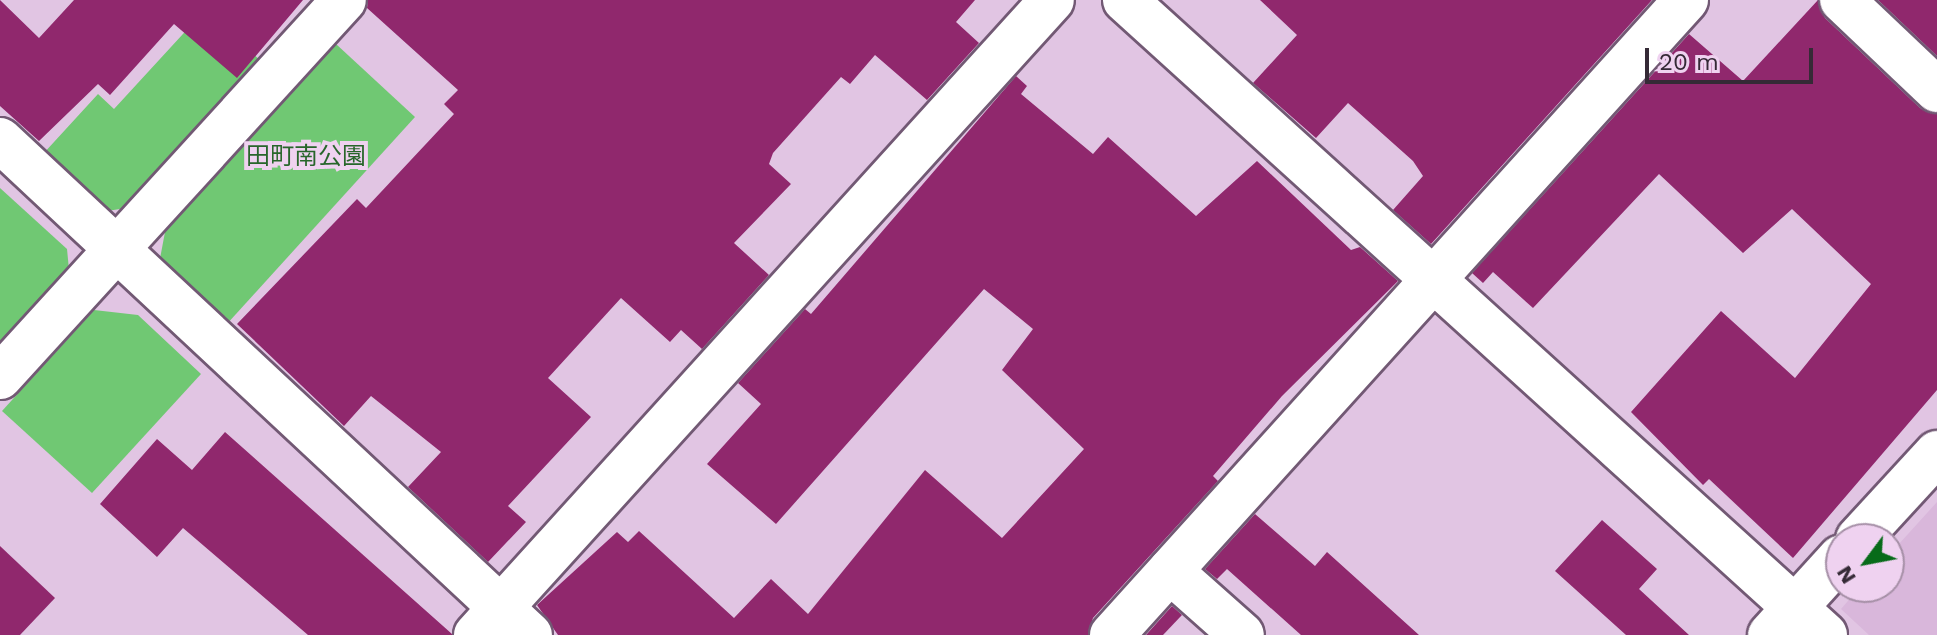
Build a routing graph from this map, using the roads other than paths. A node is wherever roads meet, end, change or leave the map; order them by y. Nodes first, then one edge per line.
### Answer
1 (344, 0) edge
2 (1052, 0) edge
3 (1125, 0) edge
4 (1686, 0) edge
5 (1842, 0) edge
6 (1937, 90) edge
7 (0, 140) edge
8 (120, 252) junction
9 (1434, 280) junction
10 (0, 377) edge
11 (1937, 453) edge
12 (1873, 523) edge
13 (1170, 571) junction
14 (1825, 582) edge
15 (502, 626) edge
16 (1797, 626) edge
17 (1112, 635) edge
18 (1242, 635) edge

1 - 8 street
2 - 15 street
3 - 9 street
4 - 9 street
5 - 6 street
7 - 8 street
8 - 10 street
8 - 15 street
9 - 13 street
9 - 16 street
11 - 12 street
13 - 17 street
13 - 18 street
14 - 16 street

